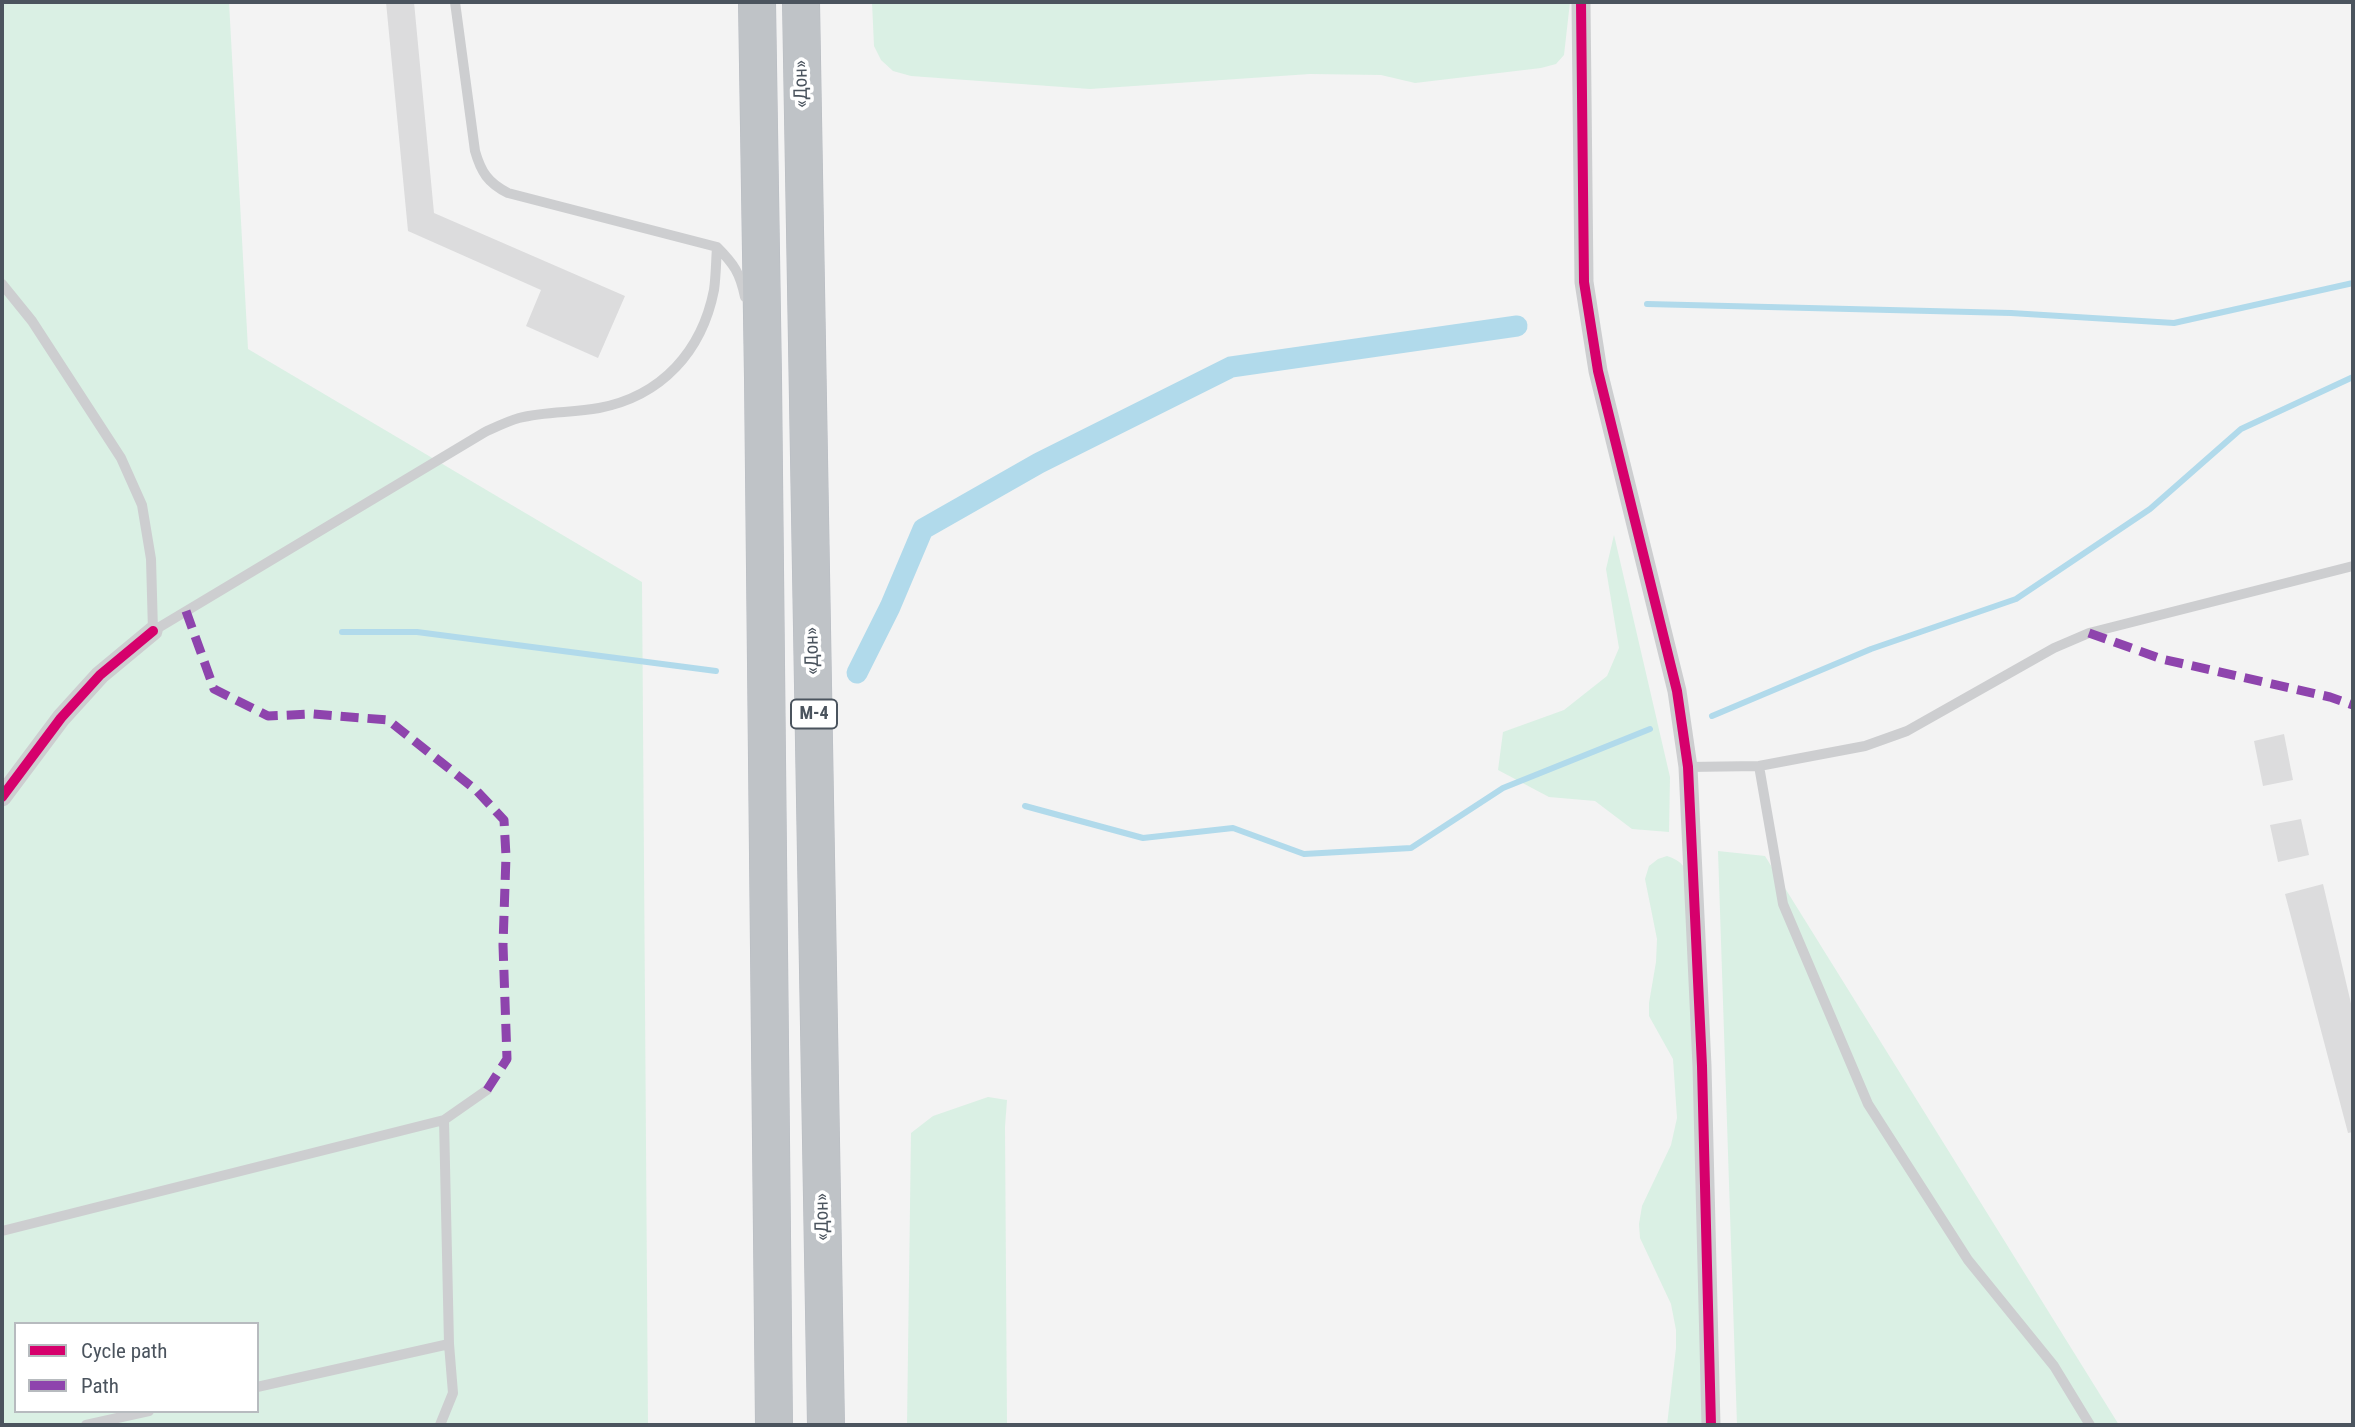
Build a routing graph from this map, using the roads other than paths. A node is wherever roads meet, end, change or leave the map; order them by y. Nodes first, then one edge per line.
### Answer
1 (455, 2) edge
2 (757, 2) edge
3 (801, 2) edge
4 (1581, 2) edge
5 (717, 247) junction
6 (2, 284) edge
7 (747, 305) dead end
8 (750, 317) dead end
9 (764, 378) junction
10 (2353, 566) edge
11 (153, 631) junction
12 (1759, 766) junction
13 (1688, 767) junction
14 (3, 789) edge
15 (487, 1090) dead end
16 (444, 1120) junction
17 (2, 1231) edge
18 (449, 1344) junction
19 (259, 1387) edge
20 (140, 1413) edge
21 (86, 1425) edge
22 (440, 1425) edge
23 (774, 1425) edge
24 (827, 1425) edge
25 (1711, 1425) edge
26 (2090, 1425) edge

1 - 5 lane
2 - 9 highway, М-4
3 - 24 highway, «Дон» / М-4
4 - 13 street
5 - 7 lane
5 - 11 lane
6 - 11 lane
8 - 9 lane
9 - 23 highway, М-4
10 - 12 lane
11 - 14 street
12 - 13 lane
12 - 26 lane
13 - 25 street
15 - 16 lane
16 - 17 lane
16 - 18 lane
18 - 19 lane
18 - 22 lane
20 - 21 lane

